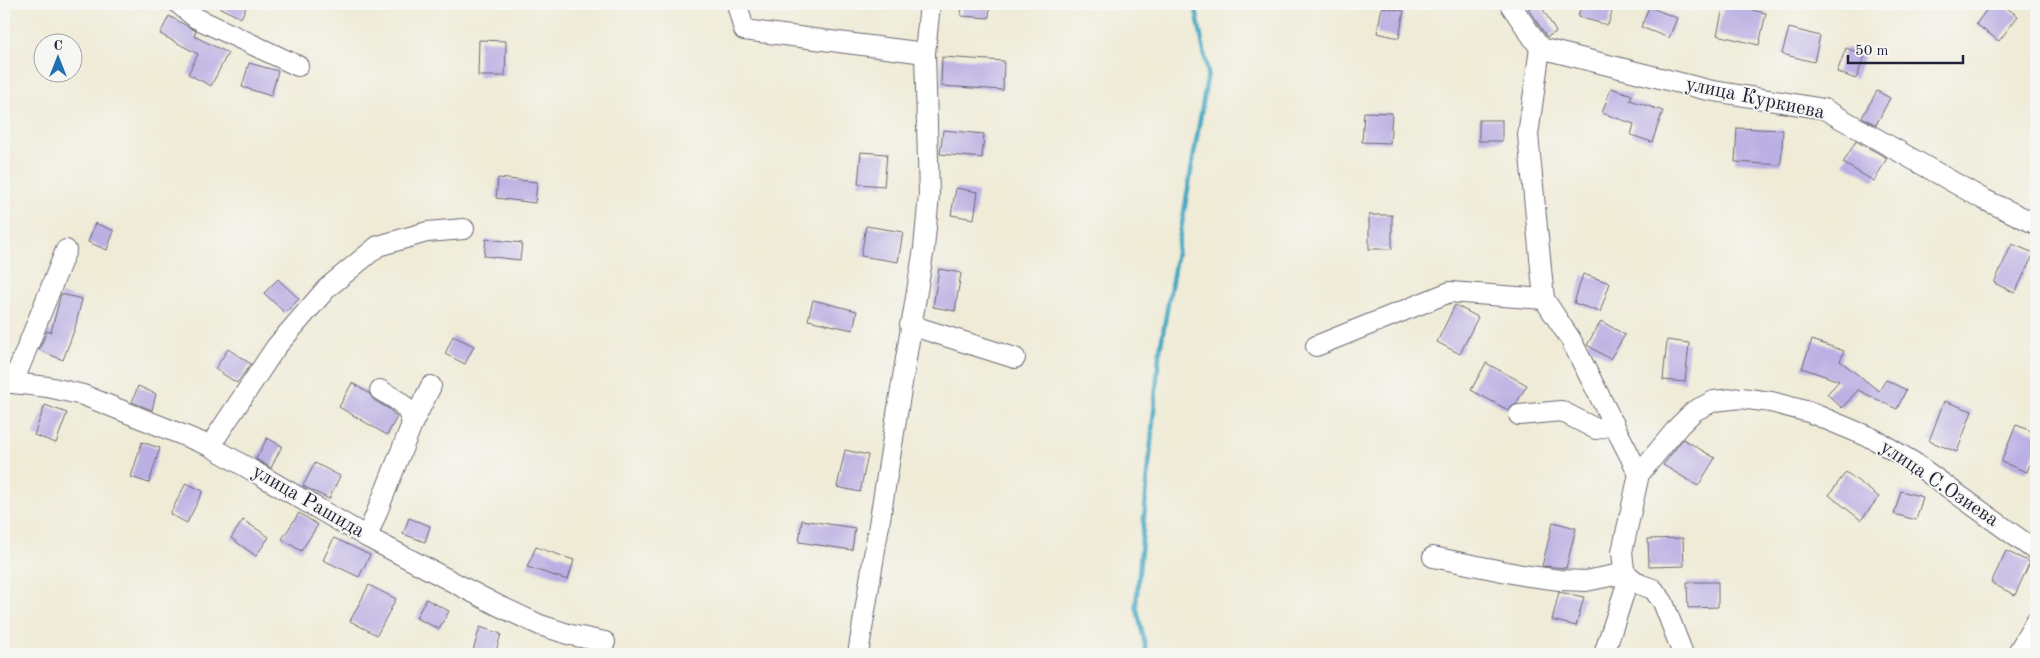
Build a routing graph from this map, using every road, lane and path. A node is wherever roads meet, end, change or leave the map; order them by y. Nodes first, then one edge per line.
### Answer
1 (179, 4) edge
2 (737, 4) edge
3 (930, 4) edge
4 (1510, 4) edge
5 (1540, 48) junction
6 (925, 53) junction
7 (298, 66) dead end
8 (2036, 224) edge
9 (464, 229) dead end
10 (66, 250) dead end
11 (1544, 299) junction
12 (910, 325) junction
13 (1316, 346) dead end
14 (1015, 358) dead end
15 (8, 382) edge
16 (431, 386) dead end
17 (380, 390) dead end
18 (1519, 415) dead end
19 (412, 424) junction
20 (1614, 424) junction
21 (210, 446) junction
22 (1639, 474) junction
23 (368, 537) junction
24 (2036, 551) edge
25 (1433, 557) dead end
26 (1625, 573) junction
27 (2036, 621) edge
28 (605, 642) dead end
29 (858, 654) edge
30 (1604, 654) edge
31 (1683, 654) edge
32 (2017, 654) edge

1 - 7 street
2 - 6 street
3 - 6 street
4 - 5 street
5 - 8 street, улица Куркиева
5 - 11 street
6 - 12 street
9 - 21 street
10 - 15 street
11 - 13 street
11 - 20 street
12 - 14 street
12 - 29 street
15 - 21 street, улица Рашида
16 - 19 street
17 - 19 street
18 - 20 street
19 - 23 street
20 - 22 street
21 - 23 street, улица Рашида
22 - 24 street, улица С.Озиева
22 - 26 street, улица С.Озиева
23 - 28 street, улица Рашида
25 - 26 street
26 - 30 street, улица С.Озиева
26 - 31 street
27 - 32 street

